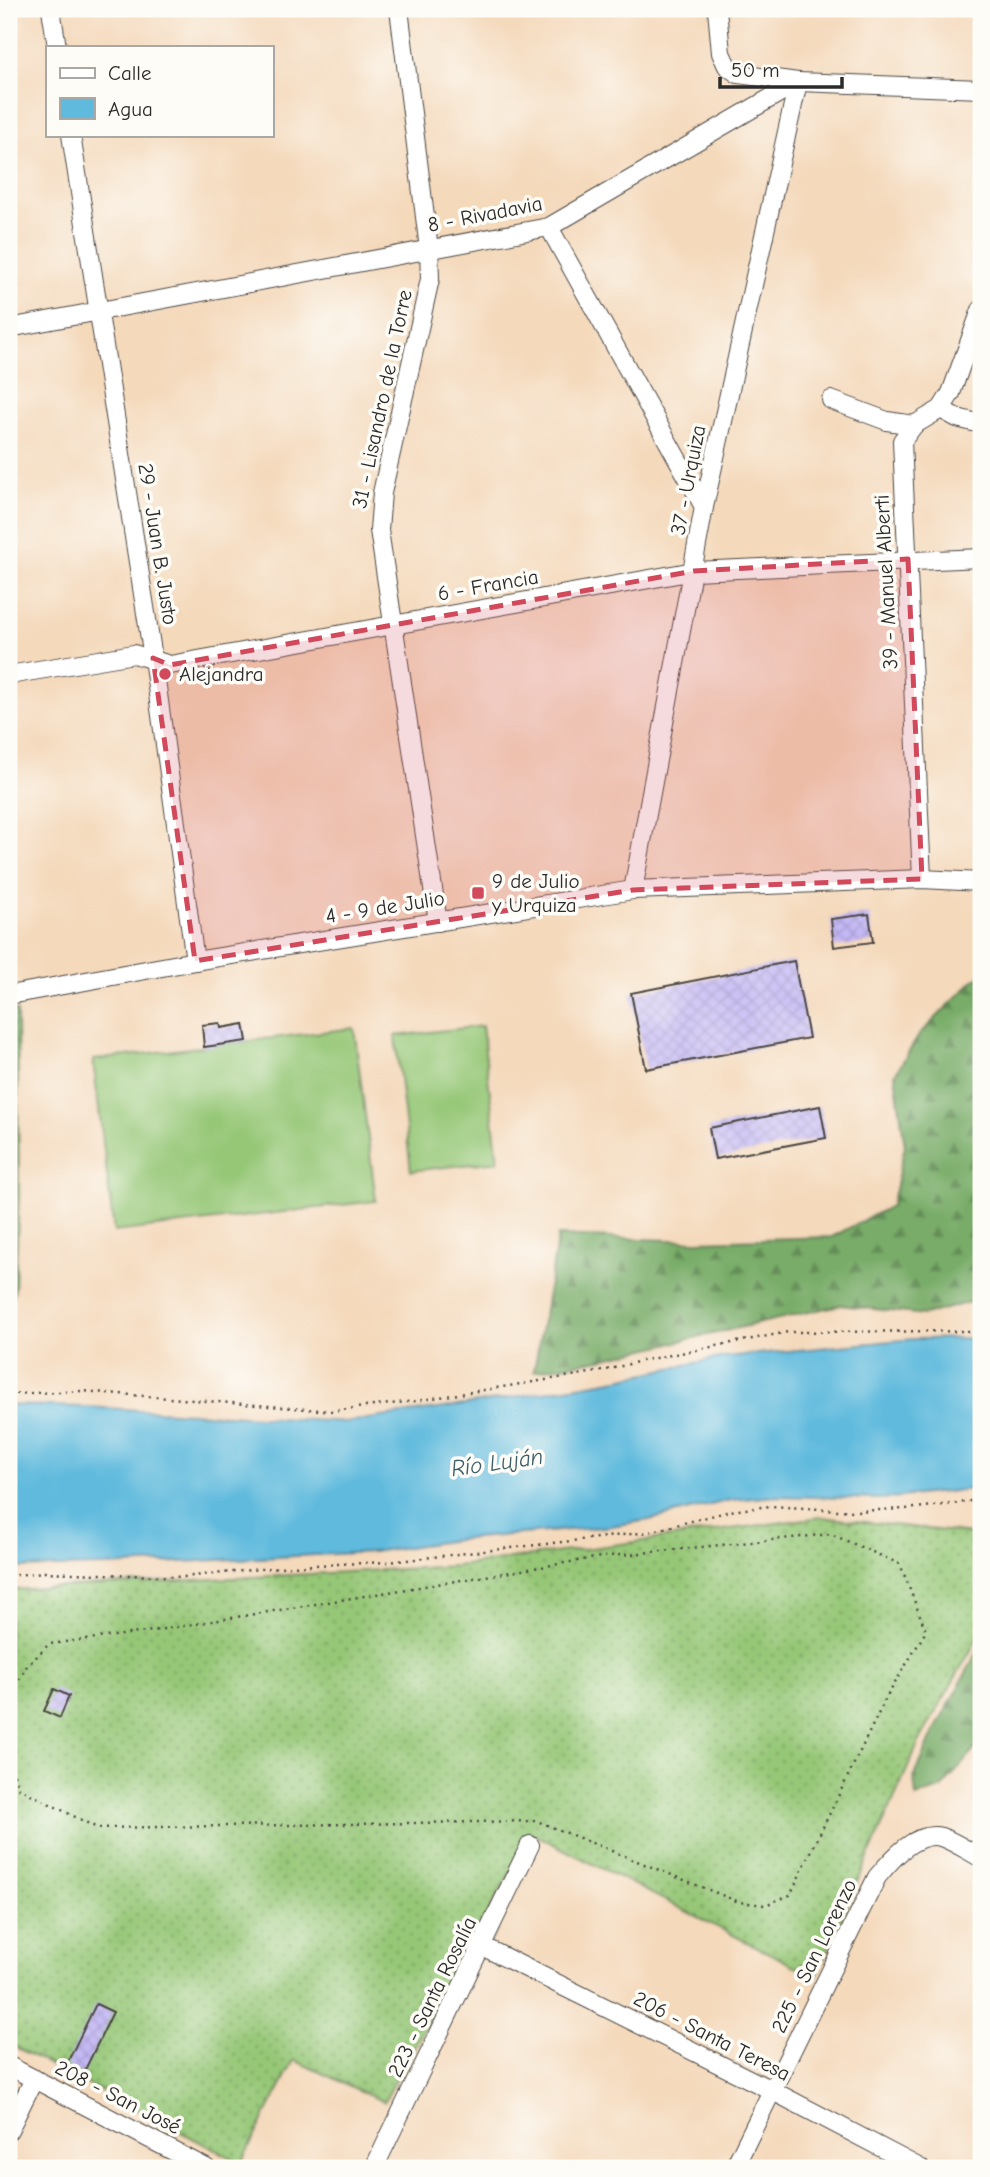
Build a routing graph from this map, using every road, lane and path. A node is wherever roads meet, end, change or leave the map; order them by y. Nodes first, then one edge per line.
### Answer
1 (51, 9) edge
2 (398, 9) edge
3 (717, 9) edge
4 (57, 46) edge
5 (798, 82) junction
6 (981, 89) edge
7 (71, 136) edge
8 (549, 227) junction
9 (429, 248) junction
10 (981, 310) edge
11 (99, 312) junction
12 (9, 328) edge
13 (831, 400) dead end
14 (941, 408) junction
15 (981, 424) edge
16 (914, 425) junction
17 (704, 507) junction
18 (981, 558) edge
19 (908, 559) junction
20 (694, 571) junction
21 (395, 625) junction
22 (153, 658) junction
23 (9, 675) edge
24 (922, 879) junction
25 (981, 882) edge
26 (633, 890) junction
27 (438, 922) junction
28 (195, 961) junction
29 (9, 995) edge
30 (981, 1331) edge
31 (9, 1394) edge
32 (981, 1499) edge
33 (9, 1576) edge
34 (9, 1698) edge
35 (9, 1760) edge
36 (9, 1783) edge
37 (19, 1788) junction
38 (530, 1845) dead end
39 (981, 1858) edge
40 (482, 1946) junction
41 (9, 2066) edge
42 (34, 2079) junction
43 (773, 2091) junction
44 (9, 2130) edge
45 (206, 2168) edge
46 (374, 2168) edge
47 (734, 2168) edge
48 (920, 2168) edge

1 - 4 street
2 - 9 street, 31 - Lisandro de la Torre
3 - 5 street
5 - 6 street
5 - 8 street, 8 - Rivadavia
5 - 17 street, 37 - Urquiza
7 - 11 street, 29 - Juan B. Justo
8 - 9 street, 8 - Rivadavia
8 - 17 street
9 - 11 street, 8 - Rivadavia
9 - 21 street, 31 - Lisandro de la Torre
10 - 14 street
11 - 12 street, 8 - Rivadavia
11 - 22 street, 29 - Juan B. Justo
13 - 16 street
14 - 15 street
14 - 16 street
16 - 19 street, 39 - Manuel Alberti
17 - 20 street, 37 - Urquiza
18 - 19 street, 6 - Francia
19 - 20 street, 6 - Francia
19 - 24 street, 39 - Manuel Alberti
20 - 21 street, 6 - Francia
20 - 26 street, 37 - Urquiza
21 - 22 street, 6 - Francia
21 - 27 street, 31 - Lisandro de la Torre
22 - 23 street, 6 - Francia
22 - 28 street, 29 - Juan B. Justo
24 - 25 street, 4 - 9 de Julio
24 - 26 street, 4 - 9 de Julio
26 - 27 street, 4 - 9 de Julio
27 - 28 street, 4 - 9 de Julio
28 - 29 street, 4 - 9 de Julio
30 - 31 path
32 - 33 path
34 - 37 path
35 - 37 path
36 - 37 path
38 - 40 street, 223 - Santa Rosalía
39 - 43 street, 225 - San Lorenzo
40 - 43 street, 206 - Santa Teresa
40 - 46 street, 223 - Santa Rosalía
41 - 42 street, 208 - San José
42 - 44 street
42 - 45 street, 208 - San José
43 - 47 street, 225 - San Lorenzo
43 - 48 street, 206 - Santa Teresa

